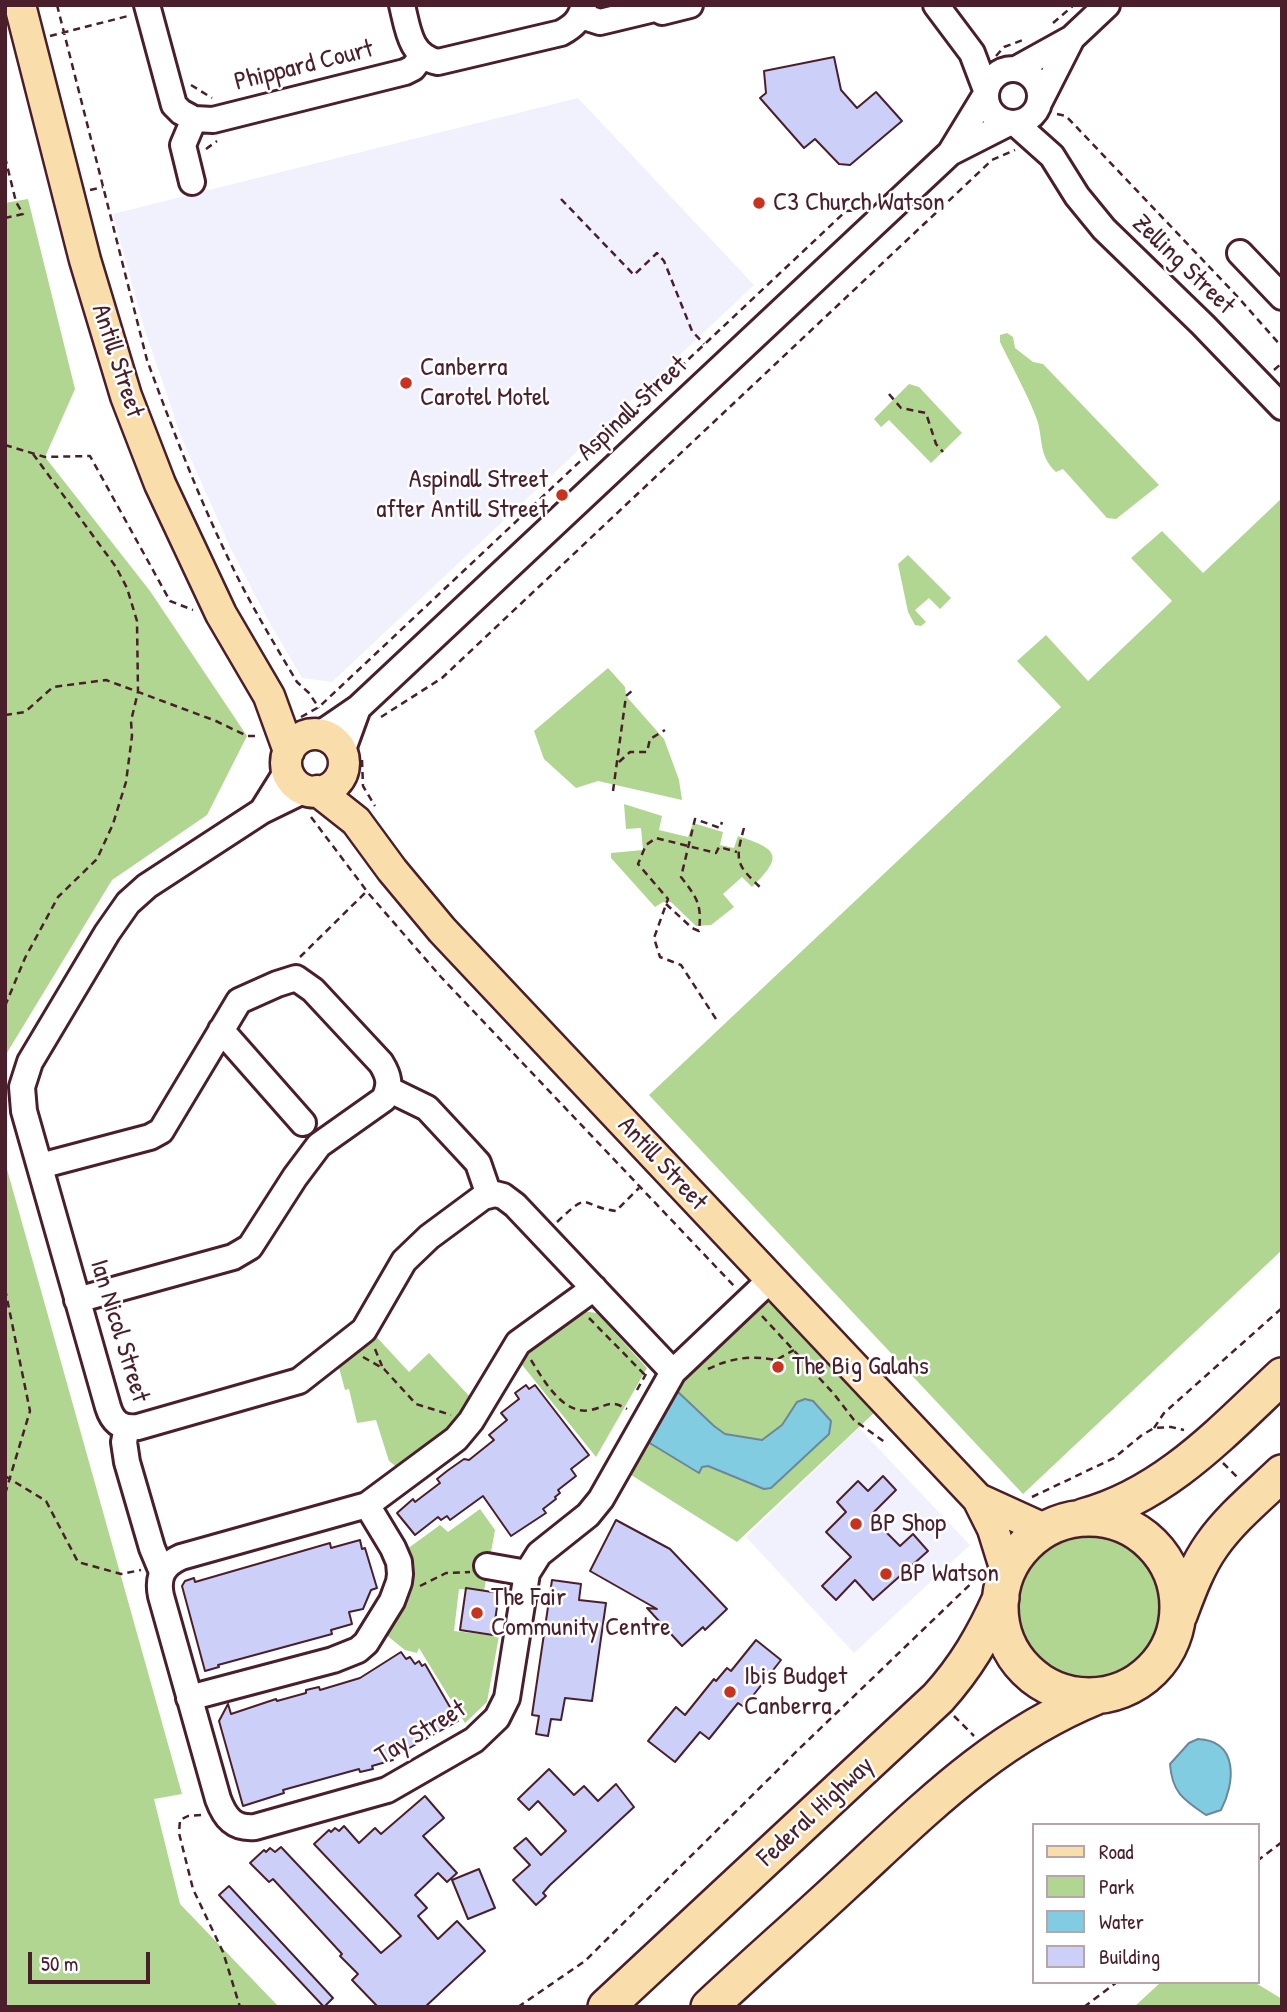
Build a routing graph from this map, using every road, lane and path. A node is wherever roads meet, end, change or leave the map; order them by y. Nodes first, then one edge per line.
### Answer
1 (20, 5) edge
2 (57, 5) edge
3 (401, 5) edge
4 (690, 5) edge
5 (936, 5) edge
6 (1074, 5) edge
7 (1107, 5) edge
8 (148, 8) edge
9 (583, 11) edge
10 (1045, 28) dead end
11 (64, 33) junction
12 (1031, 37) dead end
13 (1072, 38) junction
14 (40, 39) dead end
15 (972, 53) junction
16 (422, 56) junction
17 (1010, 62) junction
18 (183, 78) dead end
19 (986, 92) junction
20 (1045, 107) junction
21 (222, 118) junction
22 (194, 120) junction
23 (1015, 131) junction
24 (950, 153) junction
25 (186, 155) junction
26 (1052, 156) junction
27 (5, 157) edge
28 (192, 182) dead end
29 (561, 199) dead end
30 (846, 211) dead end
31 (5, 218) edge
32 (1240, 253) dead end
33 (1282, 297) edge
34 (704, 344) junction
35 (1282, 347) edge
36 (889, 394) dead end
37 (1282, 407) edge
38 (5, 445) edge
39 (943, 452) dead end
40 (33, 454) junction
41 (220, 614) junction
42 (633, 690) dead end
43 (138, 692) junction
44 (269, 696) junction
45 (369, 713) junction
46 (5, 715) edge
47 (665, 730) dead end
48 (340, 755) junction
49 (618, 762) junction
50 (293, 768) junction
51 (613, 791) dead end
52 (356, 821) junction
53 (722, 822) dead end
54 (744, 828) dead end
55 (687, 846) junction
56 (737, 852) junction
57 (763, 890) dead end
58 (367, 891) dead end
59 (666, 904) junction
60 (296, 978) junction
61 (5, 1006) edge
62 (716, 1019) dead end
63 (221, 1030) junction
64 (388, 1089) junction
65 (303, 1123) dead end
66 (40, 1166) junction
67 (639, 1188) dead end
68 (489, 1195) junction
69 (543, 1235) junction
70 (771, 1279) junction
71 (594, 1288) junction
72 (5, 1289) edge
73 (78, 1300) junction
74 (748, 1301) junction
75 (1282, 1308) edge
76 (585, 1318) dead end
77 (794, 1350) junction
78 (353, 1356) dead end
79 (530, 1360) dead end
80 (673, 1372) junction
81 (702, 1374) dead end
82 (645, 1376) dead end
83 (1282, 1376) edge
84 (628, 1409) dead end
85 (471, 1421) junction
86 (127, 1427) junction
87 (1200, 1439) junction
88 (886, 1443) dead end
89 (1282, 1473) edge
90 (5, 1476) edge
91 (11, 1479) junction
92 (5, 1494) edge
93 (1257, 1497) junction
94 (978, 1499) junction
95 (367, 1505) junction
96 (1060, 1525) junction
97 (487, 1566) joint
98 (162, 1572) junction
99 (527, 1573) junction
100 (121, 1574) dead end
101 (999, 1580) junction
102 (392, 1601) junction
103 (1184, 1627) junction
104 (188, 1698) junction
105 (938, 1698) junction
106 (1109, 1701) junction
107 (990, 1754) junction
108 (205, 1815) dead end
109 (1282, 1842) edge
110 (1259, 1859) edge
111 (1113, 1984) edge
112 (240, 2007) edge
113 (518, 2007) edge
114 (606, 2007) edge
115 (709, 2007) edge
116 (1084, 2007) edge

1 - 41 main road, Antill Street
2 - 11 path
3 - 16 street
4 - 9 street
5 - 15 street
6 - 10 path
7 - 13 street
8 - 11 path
8 - 22 street
9 - 16 street
11 - 14 path
11 - 34 path
12 - 17 path
13 - 17 street
13 - 20 street
15 - 17 street
15 - 19 street
16 - 21 street, Phippard Court
17 - 19 street
17 - 20 street
18 - 21 path
19 - 23 street
19 - 24 street, Aspinall Street
20 - 23 street
20 - 26 street, Zelling Street
20 - 35 path
21 - 22 street, Phippard Court
21 - 25 path
22 - 25 street
23 - 24 street, Aspinall Street
23 - 26 street, Zelling Street
23 - 45 path
24 - 45 street, Aspinall Street
25 - 28 street
26 - 37 street, Zelling Street
27 - 31 path
29 - 34 path
30 - 34 path
32 - 33 street
36 - 39 path
38 - 40 path
40 - 41 path
40 - 43 path
41 - 44 main road, Antill Street
42 - 49 path
43 - 46 path
43 - 50 path
43 - 61 path
44 - 48 main road, Antill Street
44 - 50 main road, Antill Street
45 - 48 street, Aspinall Street
47 - 49 path
48 - 50 main road
48 - 50 main road
48 - 52 main road, Antill Street
49 - 51 path
50 - 52 main road, Antill Street
50 - 66 street, Ian Nicol Street
52 - 70 main road, Antill Street
53 - 55 path
54 - 56 path
55 - 56 path
55 - 59 path
55 - 59 path
56 - 57 path
58 - 60 path
59 - 62 path
60 - 63 street
60 - 64 street
63 - 65 street
63 - 66 street
64 - 68 street
64 - 73 street
66 - 73 street, Ian Nicol Street
67 - 69 path
68 - 69 street
68 - 86 street, Ian Nicol Street
69 - 71 street
70 - 74 street
70 - 94 main road, Antill Street
71 - 80 street
71 - 85 street
72 - 91 path
73 - 86 street, Ian Nicol Street
74 - 77 path
74 - 80 street
75 - 87 path
76 - 82 path
77 - 81 path
77 - 88 path
78 - 85 path
79 - 84 path
80 - 99 street
83 - 87 highway
85 - 95 street
86 - 98 street, Tay Street
87 - 93 path
87 - 96 highway
89 - 93 highway
90 - 91 path
91 - 92 path
91 - 100 path
93 - 103 highway
94 - 96 main road, Antill Street
94 - 101 main road, Antill Street
95 - 98 street
95 - 102 street
96 - 101 highway
96 - 103 highway
97 - 99 street
97 - 102 path
98 - 104 street, Tay Street
99 - 104 street, Tay Street
101 - 105 highway, Federal Highway
101 - 106 highway
101 - 113 path
102 - 104 street
103 - 106 highway
103 - 106 path
105 - 107 path
105 - 114 highway, Federal Highway
106 - 107 highway
107 - 115 highway
108 - 112 path
109 - 110 path
111 - 116 path

